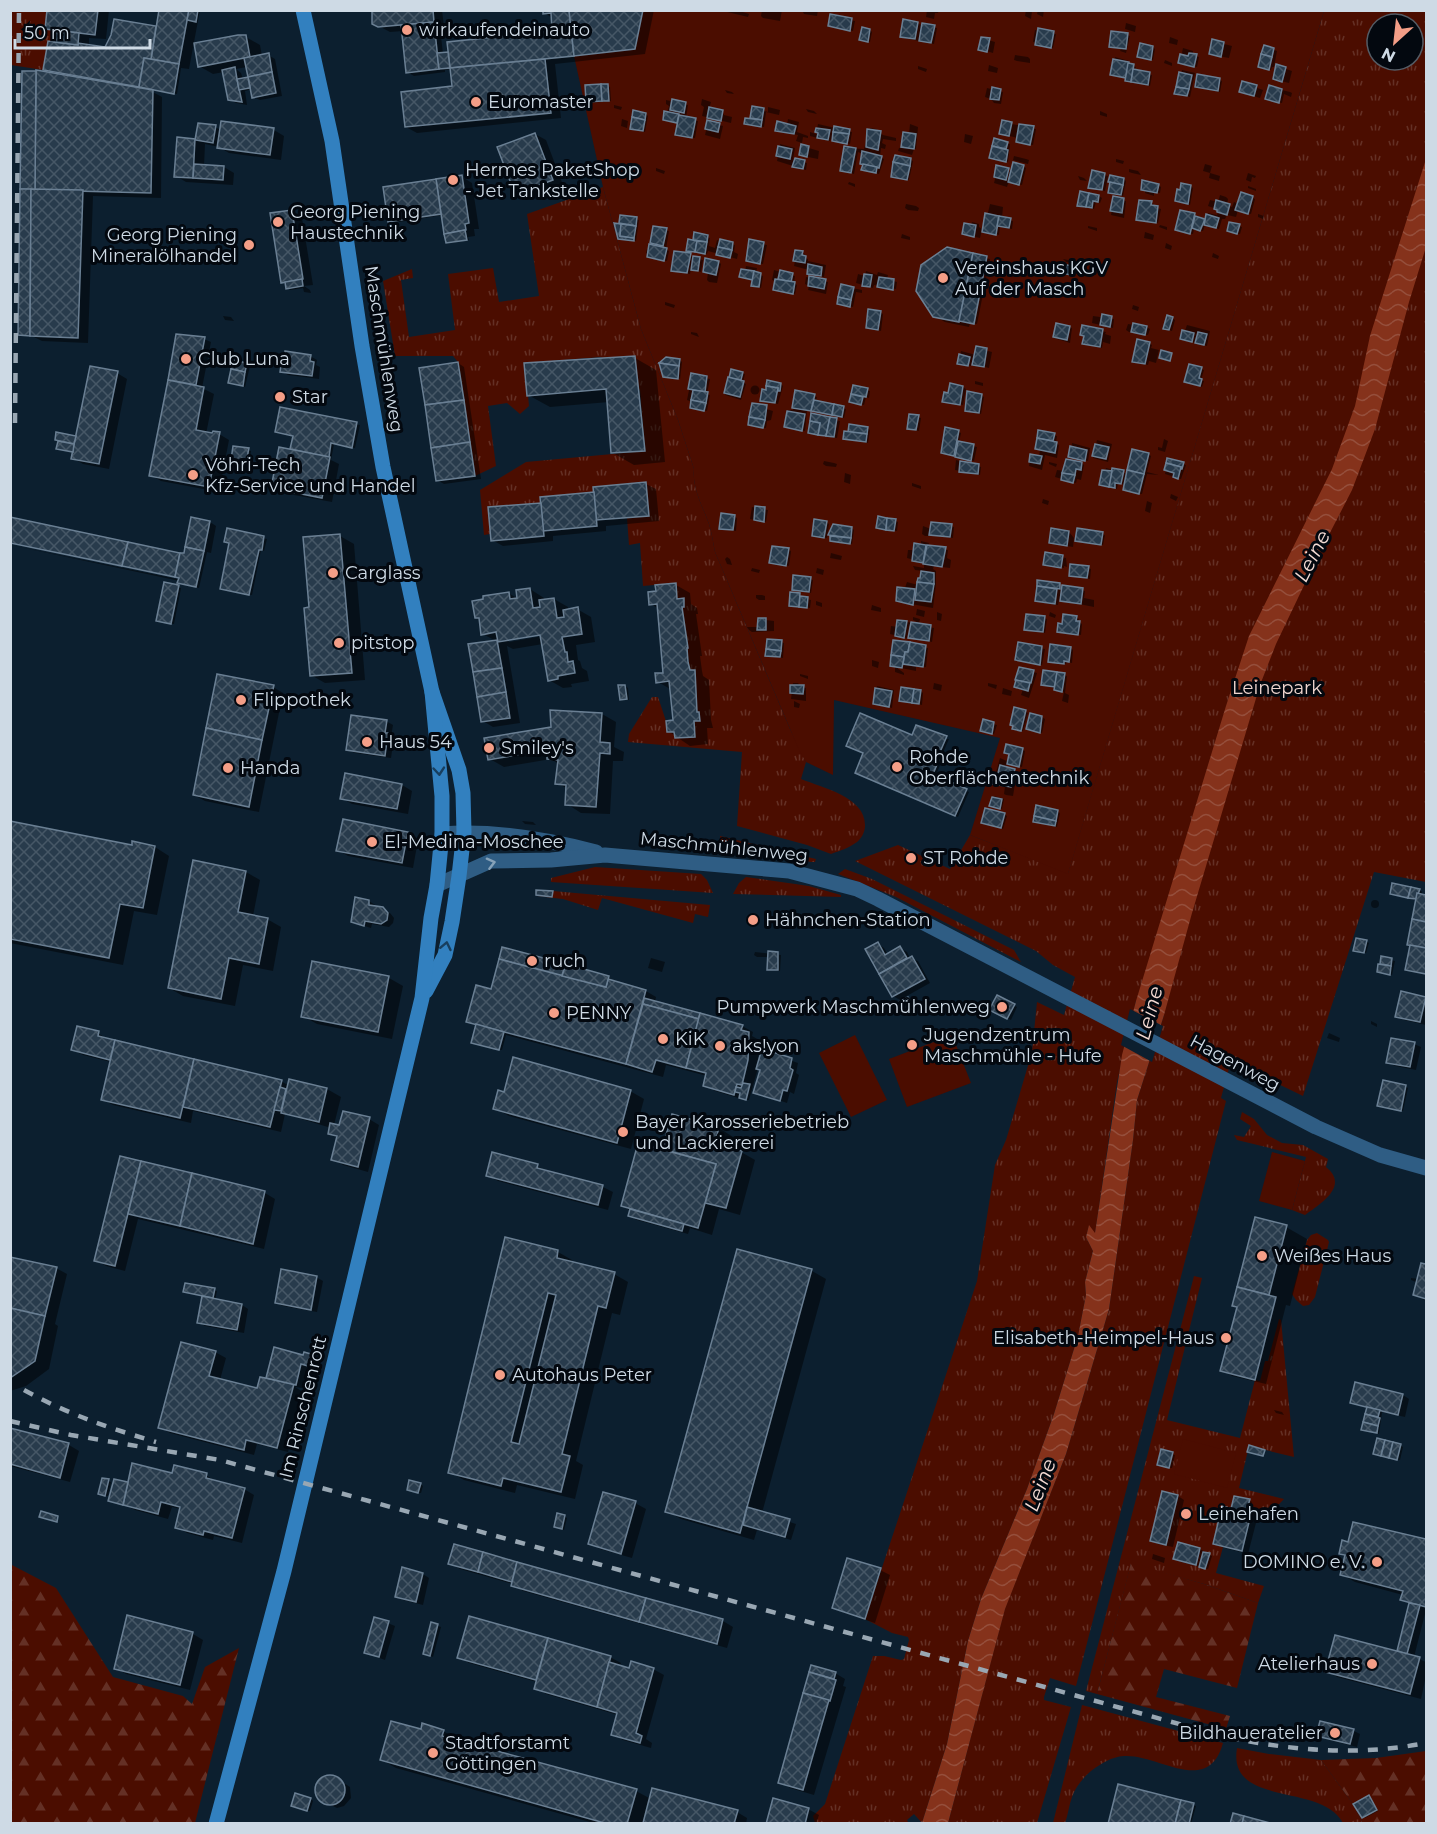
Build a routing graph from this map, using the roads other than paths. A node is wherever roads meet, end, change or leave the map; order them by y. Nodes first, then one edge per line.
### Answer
1 (303, 10) edge
2 (432, 692) junction
3 (464, 832) junction
4 (442, 834) junction
5 (605, 855) junction
6 (459, 876) junction
7 (437, 885) junction
8 (1031, 979) joint
9 (422, 999) junction
10 (1426, 1168) edge
11 (216, 1824) edge

1 - 2 main road, Maschmühlenweg
2 - 3 main road, Maschmühlenweg
2 -> 4 main road, Maschmühlenweg
3 - 4 street, Maschmühlenweg
3 - 5 street, Maschmühlenweg
3 - 6 main road, Im Rinschenrott
4 - 7 main road, Maschmühlenweg
6 -> 5 street, Maschmühlenweg
5 - 8 street, Maschmühlenweg
6 - 7 street, Maschmühlenweg
9 -> 6 main road, Im Rinschenrott
7 - 9 main road, Im Rinschenrott
8 - 10 street, Hagenweg
9 - 11 main road, Im Rinschenrott

